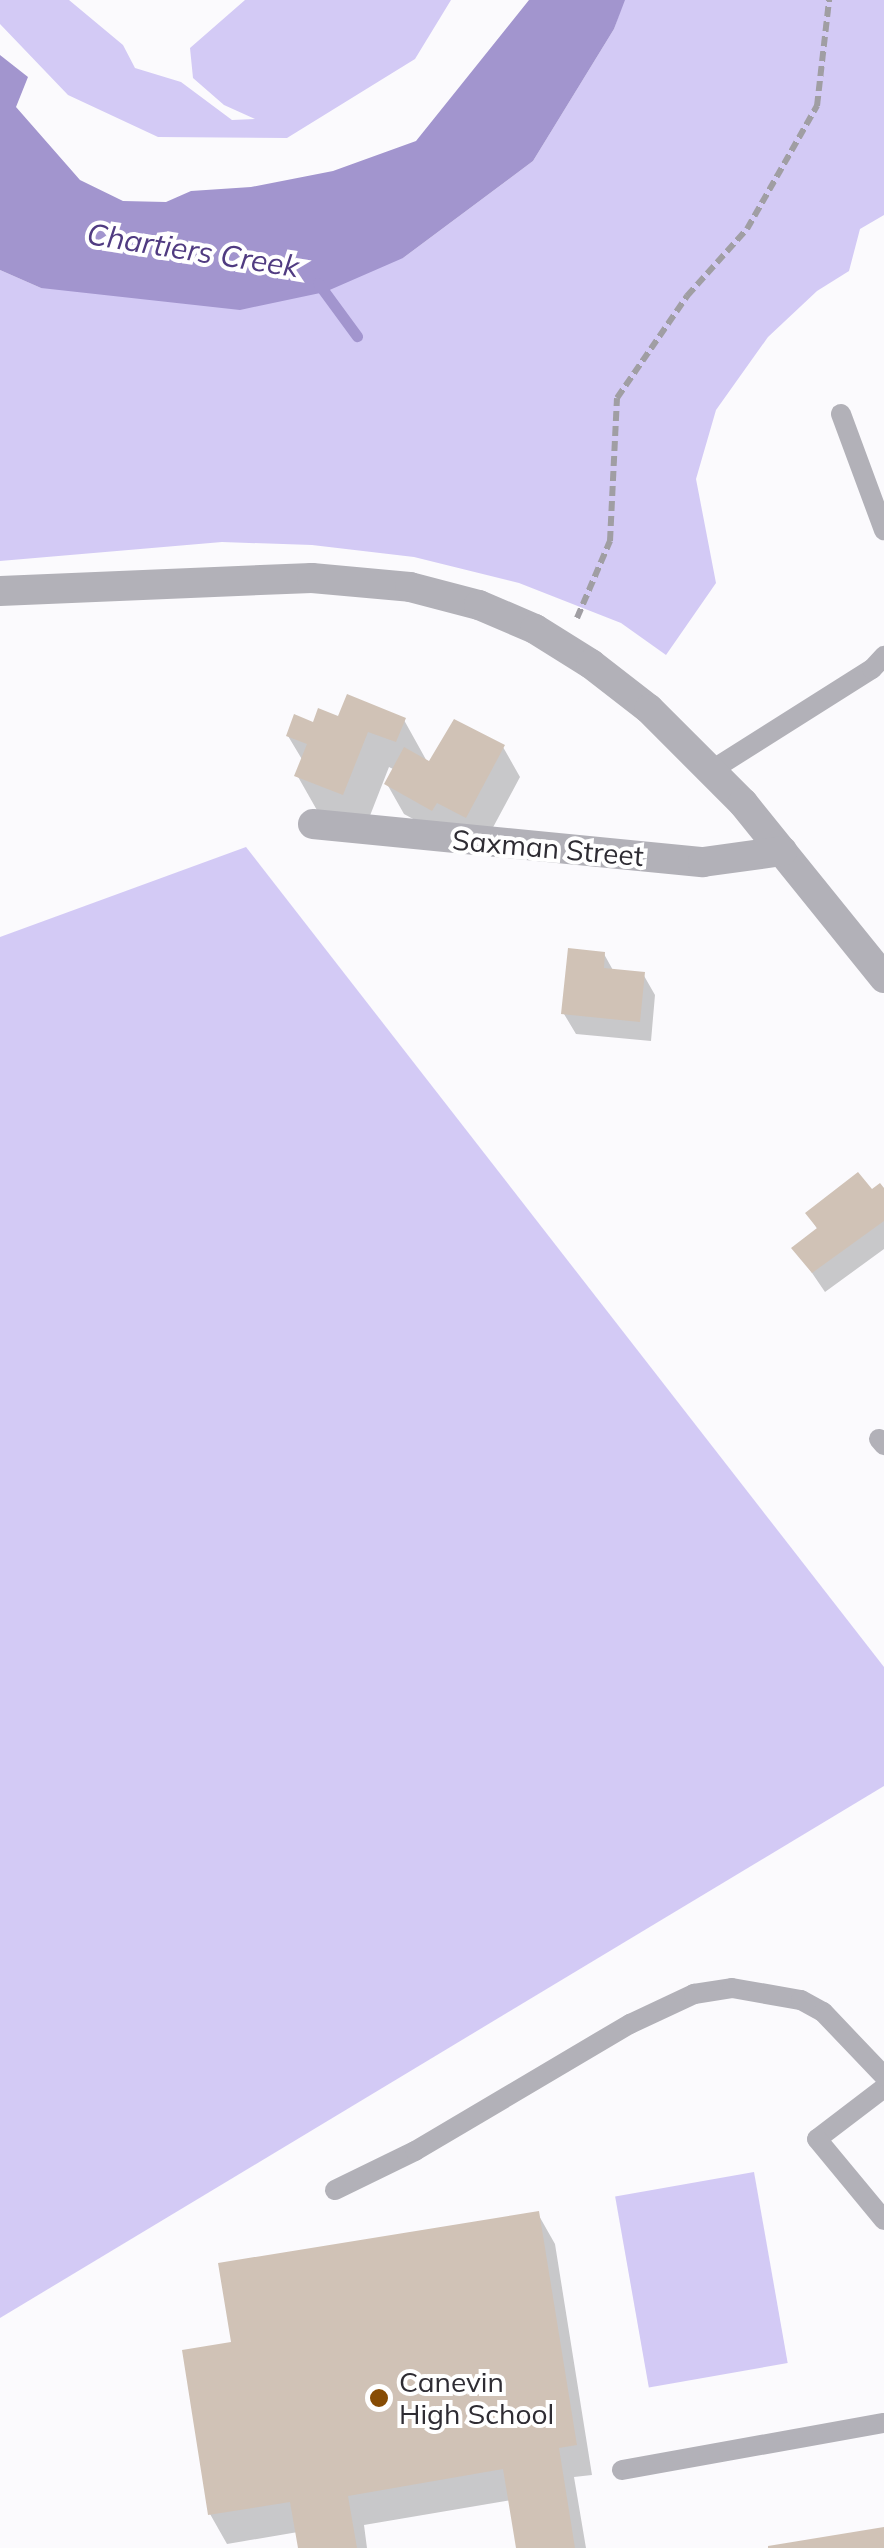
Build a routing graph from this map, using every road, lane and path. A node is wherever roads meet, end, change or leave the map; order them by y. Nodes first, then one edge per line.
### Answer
1 (829, 0) edge
2 (841, 414) dead end
3 (884, 530) edge
4 (0, 591) edge
5 (564, 647) junction
6 (884, 656) edge
7 (712, 770) junction
8 (313, 824) dead end
9 (782, 850) junction
10 (884, 978) edge
11 (884, 2076) edge
12 (884, 2088) edge
13 (336, 2190) dead end
14 (884, 2220) edge
15 (884, 2424) edge
16 (622, 2470) dead end

1 - 5 path
2 - 3 lane
4 - 5 street
5 - 7 street
6 - 7 lane
7 - 9 street
8 - 9 street, Saxman Street
9 - 10 street
11 - 13 lane
12 - 14 lane
15 - 16 lane

